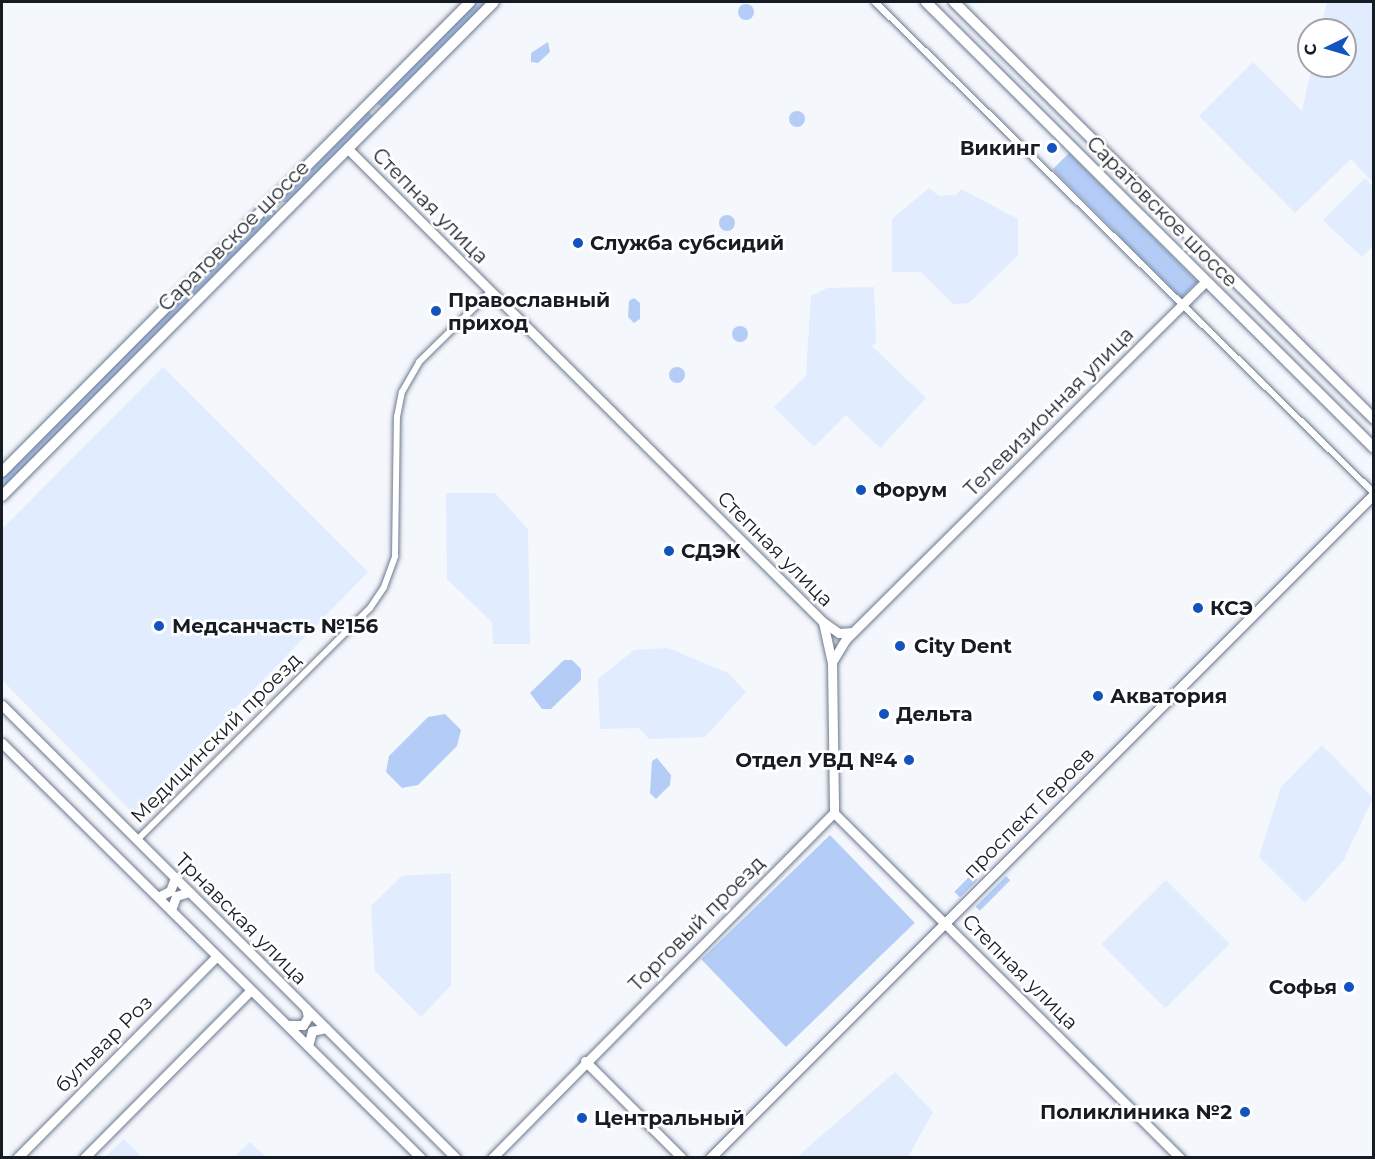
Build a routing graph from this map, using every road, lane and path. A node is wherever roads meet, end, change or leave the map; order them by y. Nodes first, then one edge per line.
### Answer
1 (470, 2) edge
2 (494, 2) edge
3 (875, 2) edge
4 (926, 2) edge
5 (954, 2) edge
6 (368, 103) junction
7 (380, 115) junction
8 (346, 148) junction
9 (273, 200) junction
10 (284, 210) junction
11 (1220, 266) junction
12 (1206, 281) junction
13 (491, 291) junction
14 (1182, 304) junction
15 (1346, 392) junction
16 (1332, 406) junction
17 (1374, 419) edge
18 (1374, 448) edge
19 (2, 472) edge
20 (1374, 494) edge
21 (2, 496) edge
22 (823, 622) junction
23 (855, 632) junction
24 (832, 663) junction
25 (2, 705) edge
26 (2, 743) edge
27 (834, 813) junction
28 (136, 840) junction
29 (175, 878) junction
30 (189, 892) junction
31 (158, 897) junction
32 (171, 910) junction
33 (944, 922) junction
34 (217, 956) junction
35 (251, 990) junction
36 (306, 1008) junction
37 (285, 1024) junction
38 (326, 1028) junction
39 (308, 1046) junction
40 (585, 1061) junction
41 (17, 1158) edge
42 (84, 1158) edge
43 (421, 1158) edge
44 (456, 1158) edge
45 (492, 1158) edge
46 (682, 1158) edge
47 (710, 1158) edge
48 (1179, 1158) edge

1 - 6 main road, Саратовское шоссе
2 - 7 main road, Саратовское шоссе
3 - 14 street
4 - 12 main road, Саратовское шоссе
5 - 11 main road, Саратовское шоссе
6 - 7 main road
6 - 9 main road, Саратовское шоссе
7 - 8 main road, Саратовское шоссе
8 - 10 main road, Саратовское шоссе
8 - 13 street, Степная улица
9 - 10 main road
9 - 19 main road, Саратовское шоссе
10 - 21 main road, Саратовское шоссе
11 - 12 main road, Телевизионная улица
11 - 15 main road, Саратовское шоссе
12 - 14 street, Телевизионная улица
12 - 16 main road, Саратовское шоссе
13 - 22 street, Степная улица
13 - 28 street, Медицинский проезд
14 - 20 street
14 - 23 street, Телевизионная улица
15 - 16 main road
15 - 17 main road, Саратовское шоссе
16 - 18 main road, Саратовское шоссе
20 - 33 street, проспект Героев
22 - 23 street
22 - 24 street, Степная улица
23 - 24 street, Телевизионная улица
24 - 27 street, Степная улица
25 - 28 street, Трнавская улица
26 - 31 street
27 - 33 street, Степная улица
27 - 40 street, Торговый проезд
28 - 29 street, Трнавская улица
29 - 30 street, Трнавская улица
29 - 31 street
30 - 32 street
30 - 36 street, Трнавская улица
31 - 32 street
32 - 34 street
33 - 47 street, проспект Героев
33 - 48 street, Степная улица
34 - 35 street
34 - 41 street, бульвар Роз
35 - 37 street
35 - 42 street
36 - 37 street
36 - 38 street, Трнавская улица
37 - 39 street
38 - 39 street
38 - 44 street, Трнавская улица
39 - 43 street
40 - 45 street, Торговый проезд
40 - 46 street

